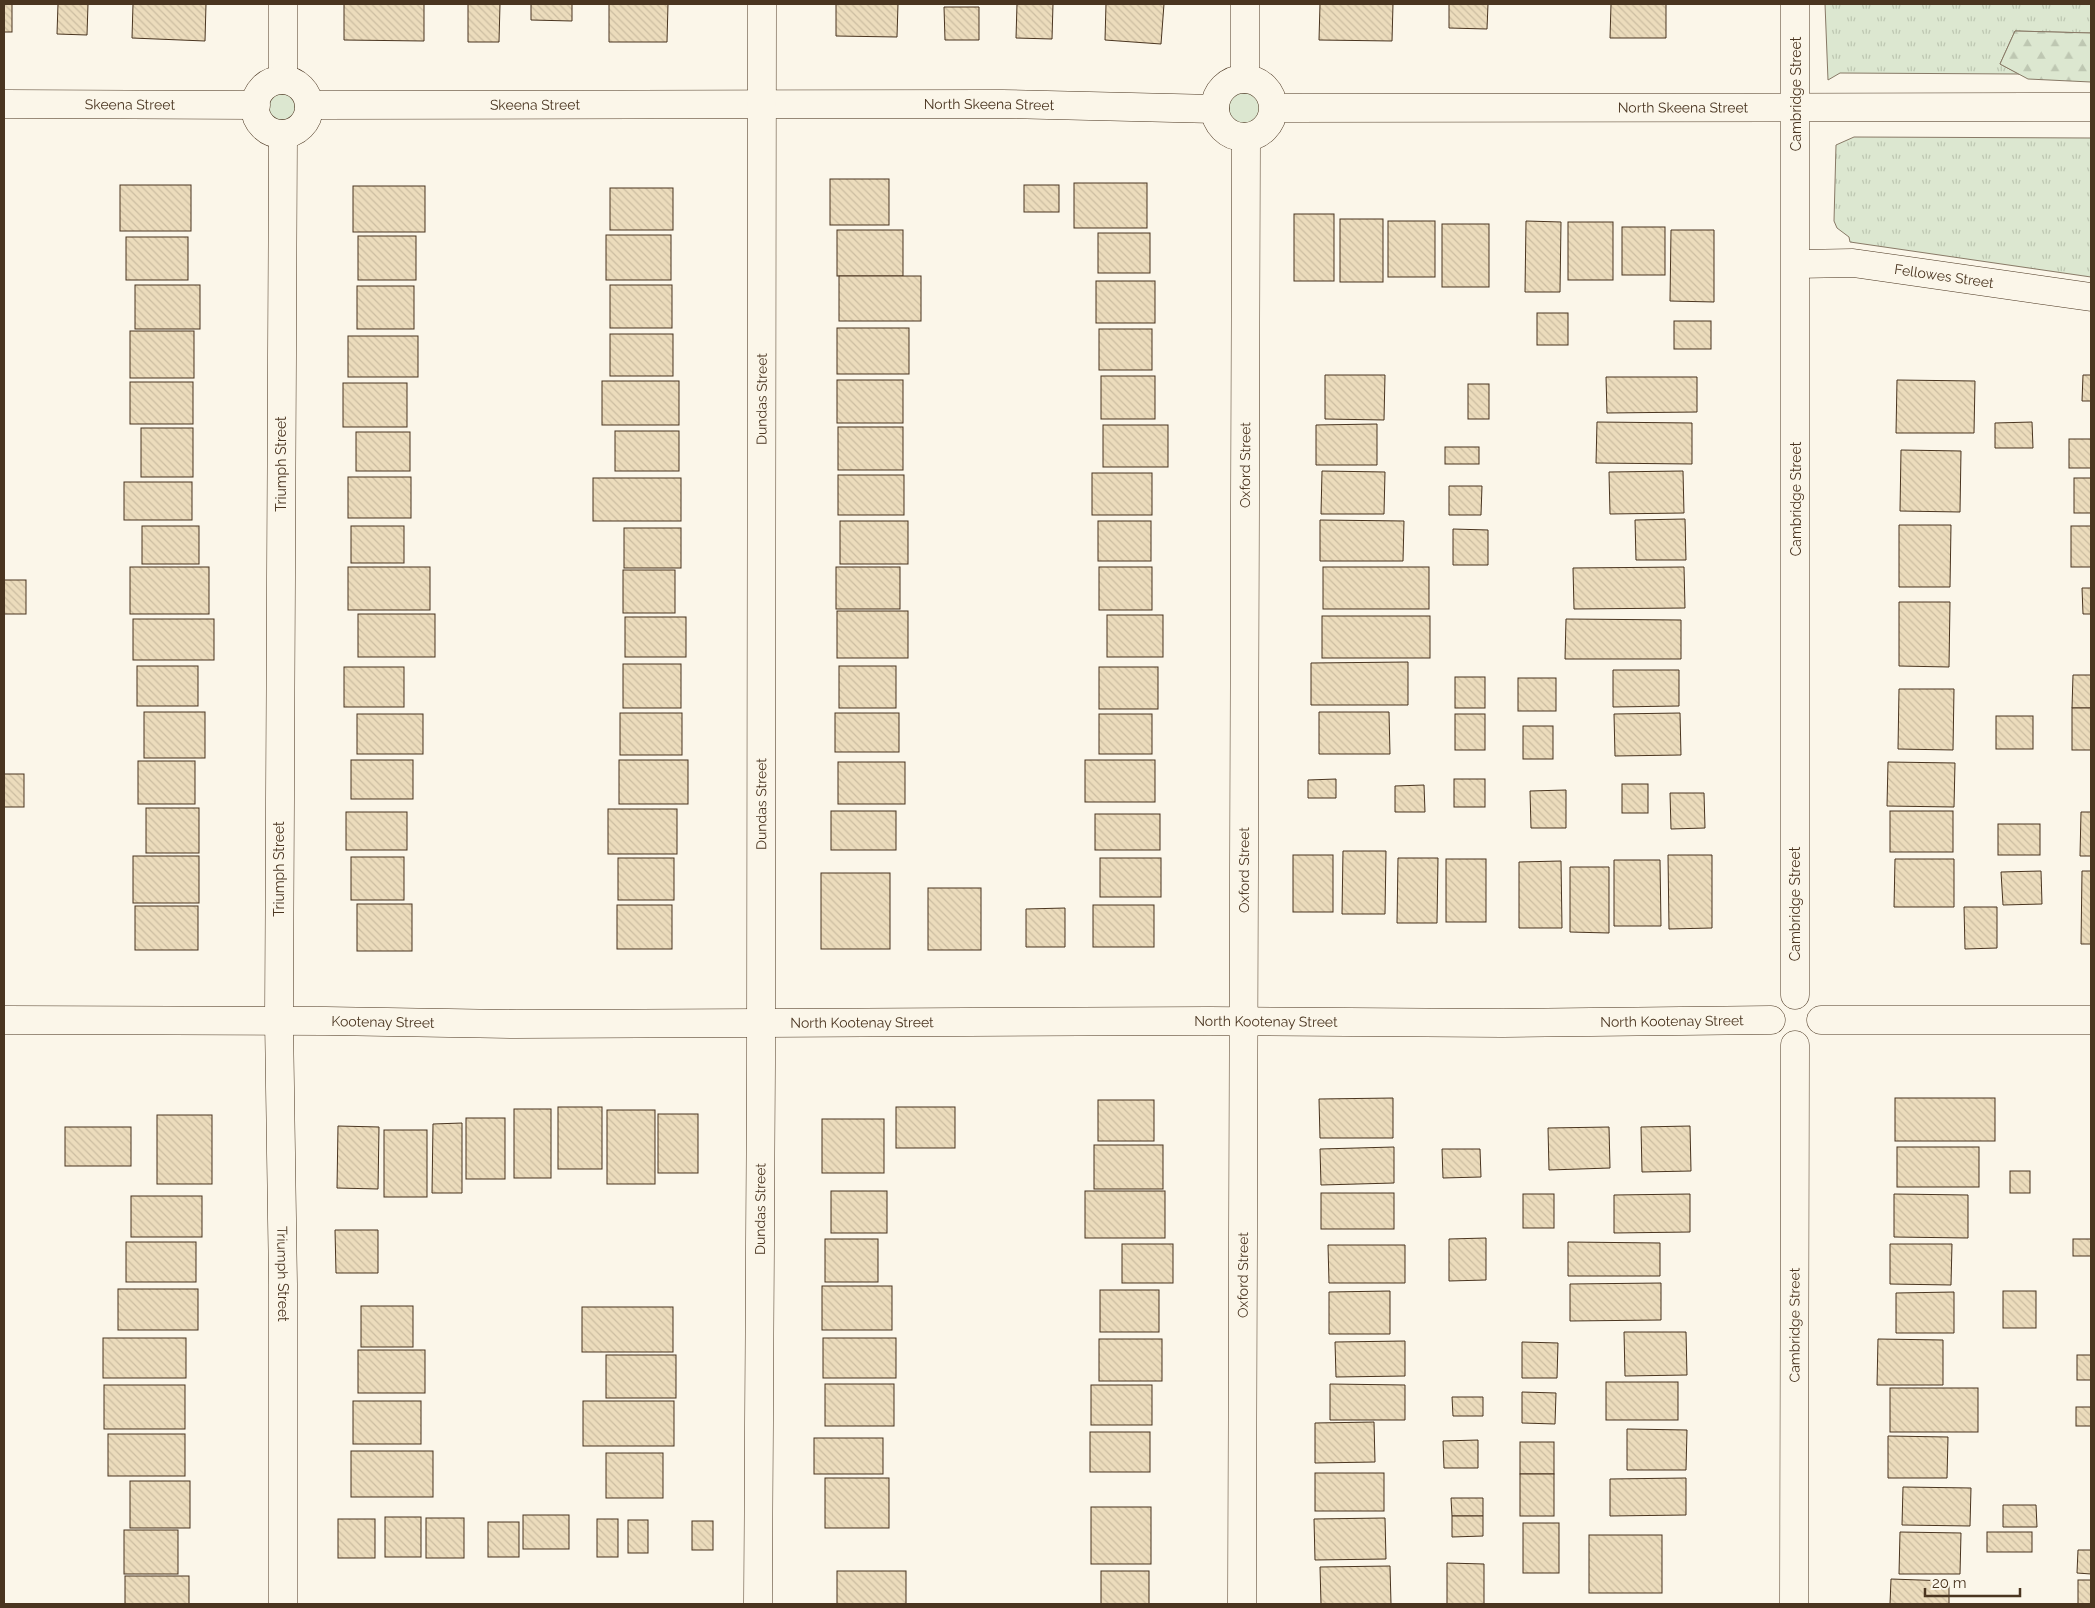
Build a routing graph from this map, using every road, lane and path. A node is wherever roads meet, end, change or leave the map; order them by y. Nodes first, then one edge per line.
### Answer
1 (283, 4) edge
2 (762, 4) edge
3 (1245, 4) edge
4 (1795, 4) edge
5 (1245, 79) junction
6 (283, 80) junction
7 (4, 104) edge
8 (256, 105) junction
9 (309, 105) junction
10 (762, 105) junction
11 (1796, 106) junction
12 (2091, 107) edge
13 (1274, 108) junction
14 (1215, 109) junction
15 (283, 134) junction
16 (1246, 137) junction
17 (1796, 264) junction
18 (2091, 297) edge
19 (1795, 995) junction
20 (4, 1020) edge
21 (1771, 1020) junction
22 (1821, 1020) junction
23 (2091, 1020) edge
24 (279, 1021) junction
25 (761, 1022) junction
26 (1242, 1022) junction
27 (1795, 1045) junction
28 (283, 1604) edge
29 (758, 1604) edge
30 (1242, 1604) edge
31 (1794, 1604) edge

1 - 6 street
2 - 10 street, Dundas Street
3 - 5 street
4 - 11 street, Cambridge Street
5 - 13 street
5 - 14 street
6 - 8 street
6 - 9 street
7 - 8 street, Skeena Street
8 - 15 street
9 - 10 street, Skeena Street
9 - 15 street
10 - 14 street, North Skeena Street
10 - 25 street, Dundas Street
11 - 12 street, North Skeena Street
11 - 13 street, North Skeena Street
11 - 17 street, Cambridge Street
13 - 16 street
14 - 16 street
15 - 24 street, Triumph Street
16 - 26 street, Oxford Street
17 - 18 street, Fellowes Street
17 - 19 street, Cambridge Street
19 - 21 street
19 - 22 street
20 - 24 street, Kootenay Street
21 - 26 street, North Kootenay Street
21 - 27 street
22 - 23 street
22 - 27 street
24 - 25 street, Kootenay Street
24 - 28 street, Triumph Street
25 - 26 street, North Kootenay Street
25 - 29 street, Dundas Street
26 - 30 street, Oxford Street
27 - 31 street, Cambridge Street

